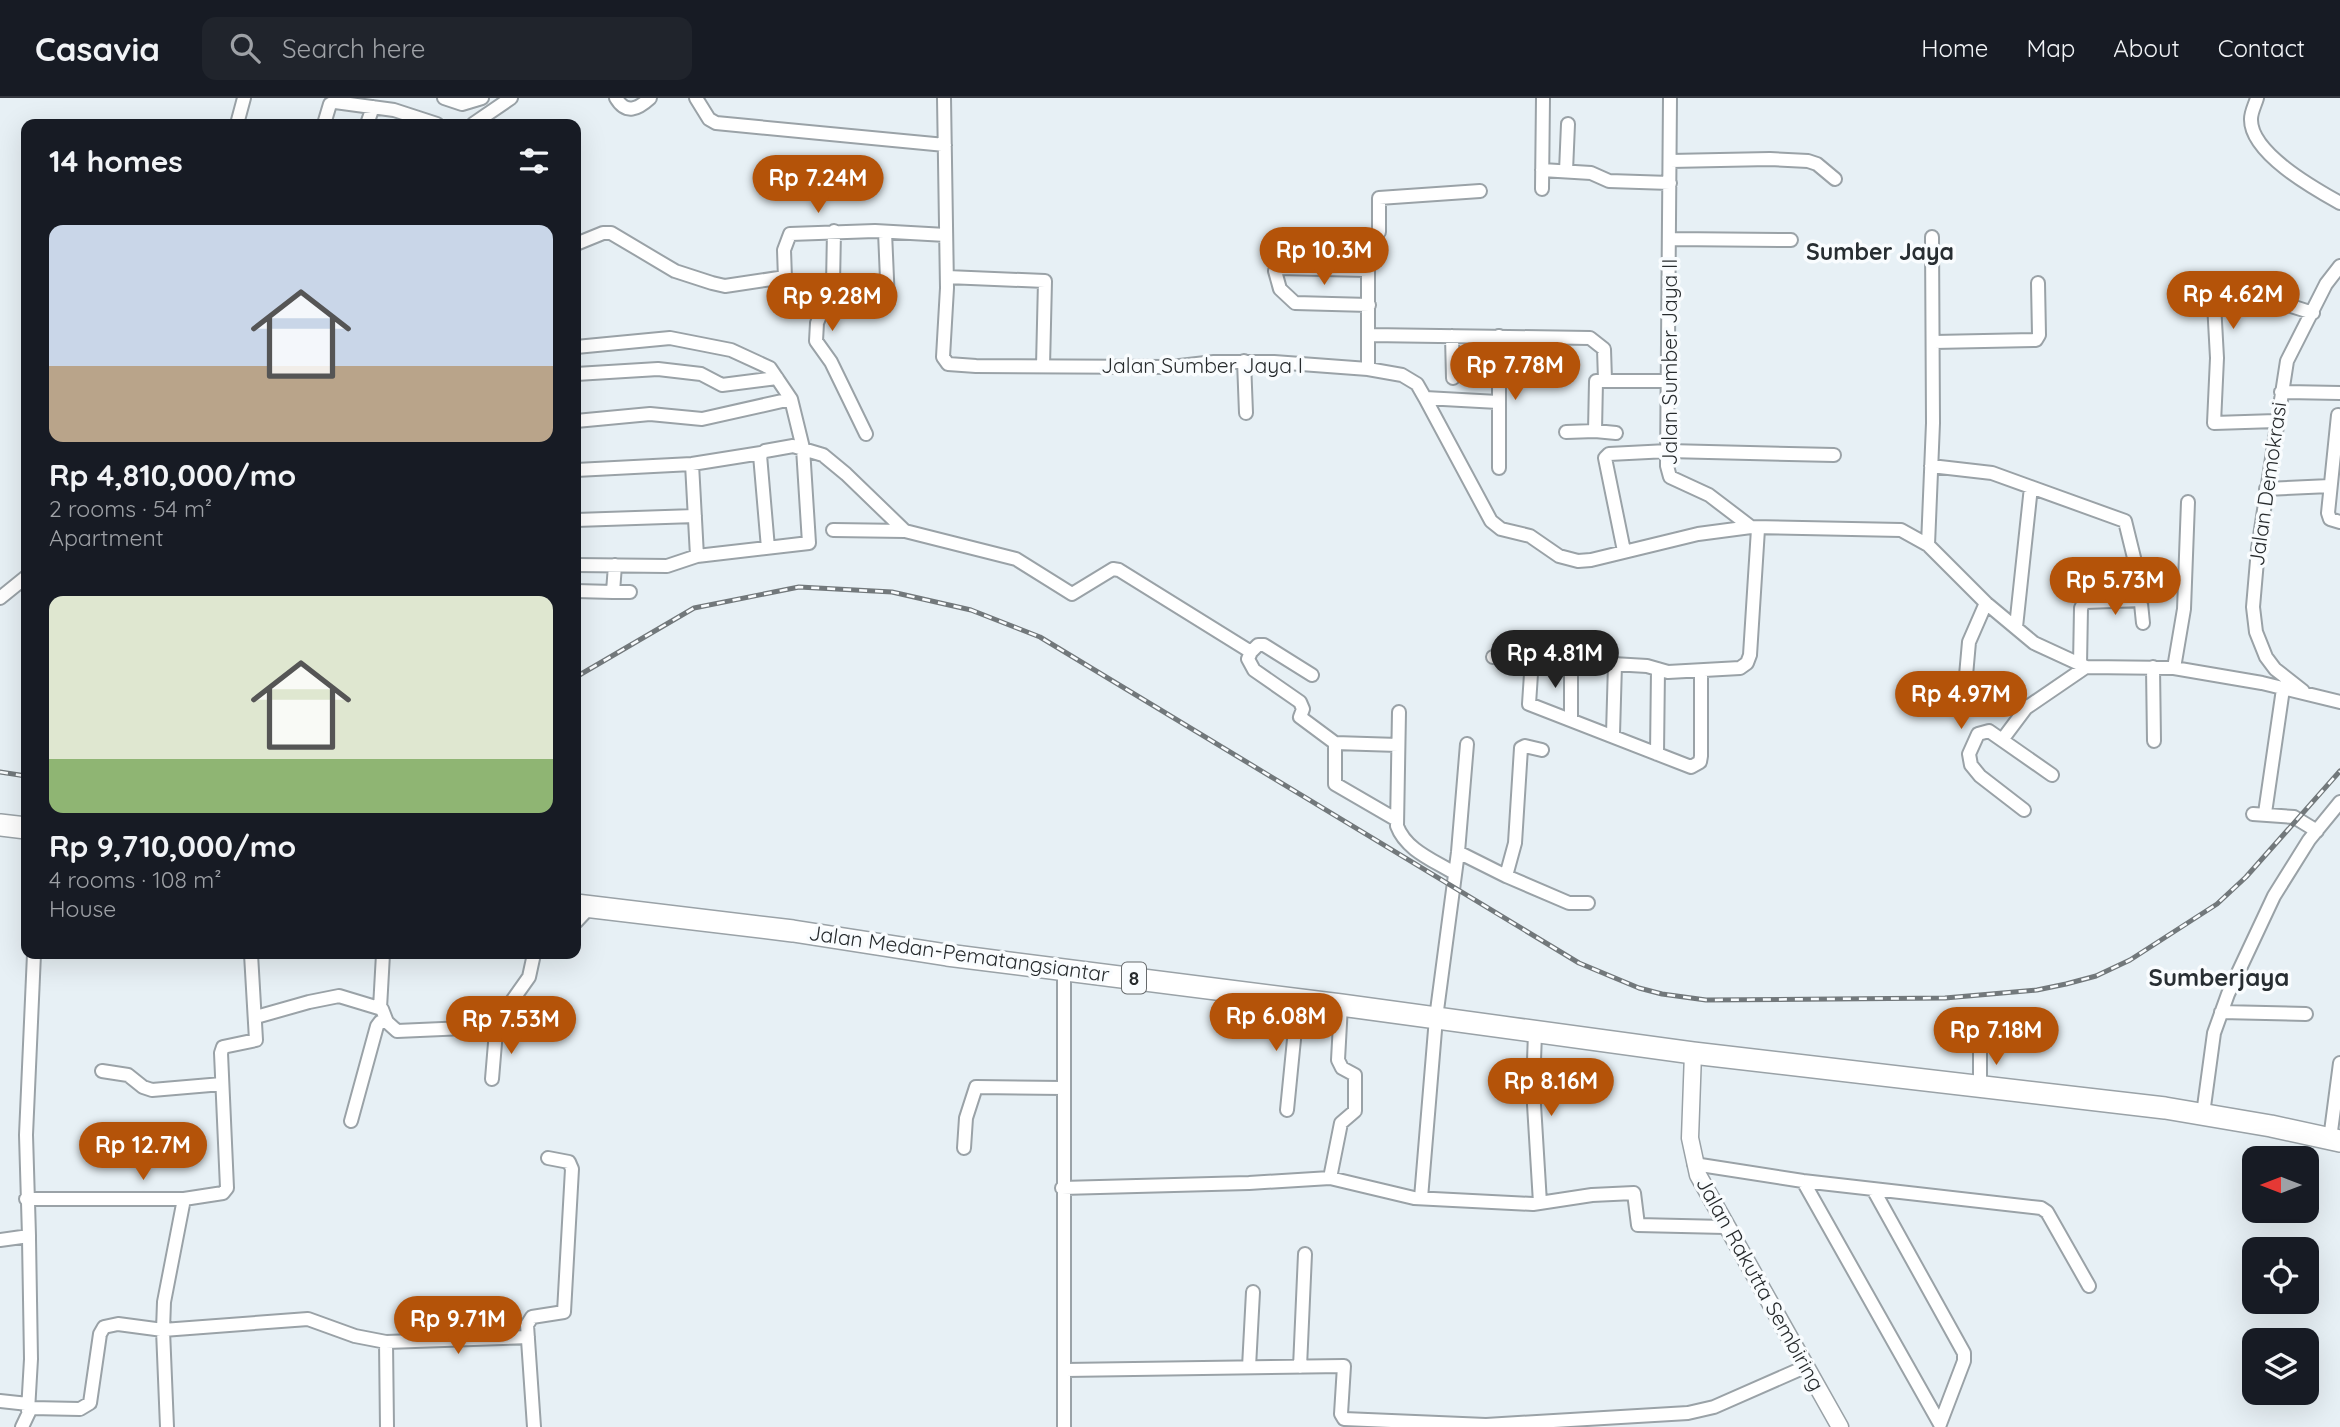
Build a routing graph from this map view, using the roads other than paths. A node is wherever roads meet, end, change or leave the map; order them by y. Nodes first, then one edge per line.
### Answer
1 (244, 98) edge
2 (444, 98) edge
3 (482, 98) edge
4 (511, 98) edge
5 (616, 98) edge
6 (696, 98) edge
7 (944, 98) edge
8 (1544, 98) edge
9 (1670, 98) edge
10 (2257, 98) edge
11 (646, 101) edge
12 (373, 107) junction
13 (238, 119) edge
14 (326, 119) edge
15 (369, 119) edge
16 (410, 119) edge
17 (480, 119) edge
18 (1568, 124) dead end
19 (945, 145) junction
20 (1670, 162) junction
21 (1542, 170) junction
22 (1566, 171) junction
23 (1835, 178) dead end
24 (1670, 184) junction
25 (1542, 189) dead end
26 (1480, 191) dead end
27 (2340, 203) edge
28 (834, 231) junction
29 (885, 232) junction
30 (946, 235) junction
31 (1931, 237) dead end
32 (1670, 239) junction
33 (1791, 240) dead end
34 (581, 242) edge
35 (2340, 266) edge
36 (1368, 270) junction
37 (785, 277) junction
38 (947, 277) junction
39 (2038, 283) dead end
40 (888, 303) dead end
41 (1369, 305) junction
42 (786, 307) dead end
43 (2313, 313) junction
44 (1370, 335) junction
45 (1452, 336) junction
46 (1499, 337) junction
47 (1934, 342) junction
48 (581, 347) edge
49 (1244, 361) junction
50 (1043, 366) junction
51 (1368, 369) junction
52 (581, 374) edge
53 (776, 378) junction
54 (1454, 378) dead end
55 (1605, 380) junction
56 (1668, 381) junction
57 (2281, 392) junction
58 (2340, 393) edge
59 (1425, 398) junction
60 (791, 399) junction
61 (1498, 402) junction
62 (1246, 413) dead end
63 (2338, 415) edge
64 (581, 421) edge
65 (2276, 421) junction
66 (1595, 431) junction
67 (1566, 432) dead end
68 (1616, 433) dead end
69 (866, 434) dead end
70 (803, 448) junction
71 (1668, 451) junction
72 (761, 453) junction
73 (1834, 455) dead end
74 (692, 464) junction
75 (1931, 466) junction
76 (1499, 468) dead end
77 (581, 470) edge
78 (2330, 486) junction
79 (2031, 487) junction
80 (2266, 489) junction
81 (2188, 502) dead end
82 (695, 516) junction
83 (581, 520) edge
84 (2340, 522) edge
85 (1754, 528) junction
86 (832, 530) dead end
87 (905, 531) junction
88 (1928, 545) junction
89 (768, 548) junction
90 (1624, 551) junction
91 (696, 556) junction
92 (581, 565) edge
93 (615, 565) junction
94 (21, 581) edge
95 (581, 591) edge
96 (613, 592) junction
97 (630, 592) dead end
98 (0, 598) edge
99 (2142, 600) junction
100 (1986, 603) junction
101 (2143, 623) dead end
102 (2016, 627) junction
103 (1251, 652) junction
104 (1493, 657) dead end
105 (1532, 659) junction
106 (1571, 661) junction
107 (1615, 664) junction
108 (2083, 666) junction
109 (2153, 667) junction
110 (2174, 668) junction
111 (1658, 669) junction
112 (1701, 671) junction
113 (1312, 675) dead end
114 (2283, 689) junction
115 (2308, 696) junction
116 (2340, 702) edge
117 (1963, 709) dead end
118 (1399, 712) dead end
119 (1571, 719) junction
120 (1613, 734) junction
121 (2002, 740) junction
122 (2154, 741) dead end
123 (1335, 743) junction
124 (1467, 744) dead end
125 (1398, 746) junction
126 (1542, 750) dead end
127 (1657, 754) junction
128 (2052, 775) dead end
129 (2340, 802) edge
130 (2024, 810) dead end
131 (1397, 820) junction
132 (0, 825) edge
133 (21, 827) edge
134 (2317, 831) junction
135 (1458, 852) junction
136 (1454, 873) junction
137 (1506, 876) junction
138 (1588, 903) dead end
139 (581, 911) edge
140 (34, 959) edge
141 (251, 959) edge
142 (383, 959) edge
143 (533, 959) edge
144 (1065, 970) junction
145 (1298, 999) junction
146 (1341, 1005) junction
147 (380, 1008) junction
148 (2221, 1012) junction
149 (2306, 1014) dead end
150 (256, 1017) junction
151 (1436, 1018) junction
152 (387, 1022) junction
153 (496, 1031) junction
154 (1535, 1033) junction
155 (1980, 1045) dead end
156 (1693, 1054) junction
157 (2340, 1063) edge
158 (102, 1071) dead end
159 (492, 1079) dead end
160 (222, 1084) junction
161 (1063, 1088) junction
162 (1980, 1088) junction
163 (1287, 1110) dead end
164 (2203, 1114) junction
165 (351, 1121) dead end
166 (2335, 1140) edge
167 (964, 1149) dead end
168 (548, 1158) dead end
169 (1694, 1164) junction
170 (1330, 1178) junction
171 (1803, 1181) junction
172 (1062, 1188) junction
173 (1873, 1189) junction
174 (1421, 1198) junction
175 (26, 1199) junction
176 (184, 1199) junction
177 (1540, 1203) junction
178 (1725, 1227) junction
179 (29, 1236) junction
180 (0, 1240) edge
181 (1305, 1254) dead end
182 (2089, 1286) dead end
183 (1253, 1292) dead end
184 (163, 1330) junction
185 (528, 1337) junction
186 (386, 1342) junction
187 (1250, 1367) junction
188 (1300, 1367) junction
189 (1805, 1367) junction
190 (1065, 1370) junction
191 (0, 1401) edge
192 (28, 1407) junction
193 (1938, 1425) edge
194 (22, 1427) edge
195 (167, 1427) edge
196 (387, 1427) edge
197 (534, 1427) edge
198 (1064, 1427) edge
199 (1840, 1427) edge

1 - 13 street
2 - 3 street
4 - 17 street
5 - 11 street
6 - 19 street
7 - 19 street, Jalan Sumber Jaya I
8 - 21 street
9 - 20 street, Jalan Sumber Jaya II
10 - 27 street
12 - 14 street
12 - 15 street
12 - 16 street
18 - 22 street
19 - 30 street, Jalan Sumber Jaya I
20 - 23 street
20 - 24 street, Jalan Sumber Jaya II
21 - 22 street
21 - 25 street
22 - 24 street
24 - 32 street, Jalan Sumber Jaya II
26 - 36 street
28 - 29 street
28 - 37 street
28 - 69 street
29 - 30 street
29 - 40 street
30 - 38 street, Jalan Sumber Jaya I
31 - 47 street
32 - 33 street
32 - 56 street, Jalan Sumber Jaya II
34 - 37 street
35 - 43 street, Jalan Demokrasi
36 - 41 street
36 - 41 street
37 - 42 street
38 - 50 street
38 - 50 street, Jalan Sumber Jaya I
39 - 47 street
41 - 44 street
43 - 57 street, Jalan Demokrasi
43 - 65 street
44 - 45 street
44 - 51 street
45 - 46 street
45 - 54 street
46 - 55 street
46 - 61 street
47 - 75 street
48 - 53 street
49 - 50 street, Jalan Sumber Jaya I
49 - 51 street, Jalan Sumber Jaya I
49 - 62 street
51 - 59 street, Jalan Sumber Jaya I
52 - 53 street
53 - 60 street
55 - 56 street
55 - 66 street
56 - 71 street, Jalan Sumber Jaya II
57 - 58 street
57 - 65 street, Jalan Demokrasi
59 - 61 street
59 - 90 street, Jalan Sumber Jaya I
60 - 64 street
60 - 70 street
61 - 76 street
63 - 78 street
65 - 80 street, Jalan Demokrasi
66 - 67 street
66 - 68 street
70 - 72 street
70 - 87 street
70 - 89 street
71 - 73 street
71 - 85 street, Jalan Sumber Jaya II
71 - 90 street
72 - 74 street
72 - 89 street
74 - 77 street
74 - 82 street
75 - 79 street
75 - 88 street
78 - 80 street
78 - 84 street
79 - 99 street
79 - 102 street
80 - 115 street, Jalan Demokrasi
81 - 110 street
82 - 83 street
82 - 91 street
85 - 88 street
85 - 90 street, Jalan Sumber Jaya I
85 - 112 street
86 - 87 street
87 - 103 street
88 - 100 street
89 - 91 street
91 - 93 street
92 - 93 street
93 - 96 street
94 - 98 street
95 - 96 street
96 - 97 street
99 - 101 street
99 - 108 street
100 - 102 street
100 - 117 street
102 - 108 street
103 - 113 street
103 - 123 street
104 - 105 street
105 - 106 street
105 - 119 street
106 - 107 street
106 - 119 street
107 - 111 street
107 - 120 street
108 - 109 street
108 - 121 street
109 - 110 street
109 - 122 street
110 - 114 street
111 - 112 street
111 - 127 street
112 - 127 street
114 - 115 street
114 - 134 street
115 - 116 street
118 - 125 street
119 - 120 street
120 - 127 street
121 - 128 street
121 - 130 street
123 - 125 street
123 - 131 street
124 - 135 street
125 - 131 street
126 - 137 street
129 - 134 street
131 - 136 street
132 - 133 highway
134 - 148 street
135 - 136 street
135 - 137 street
136 - 151 street
137 - 138 street
139 - 144 highway, Jalan Medan-Pematangsiantar / 8
140 - 175 street
141 - 150 street
142 - 147 street
143 - 153 street
144 - 145 highway, Jalan Medan-Pematangsiantar / 8
144 - 161 street
145 - 146 highway, Jalan Medan-Pematangsiantar / 8
145 - 163 street
146 - 151 highway, Jalan Medan-Pematangsiantar / 8
146 - 170 street
147 - 150 street
147 - 152 street
148 - 149 street
148 - 164 street
150 - 160 street
151 - 154 highway, Jalan Medan-Pematangsiantar / 8
151 - 174 street
152 - 153 street
152 - 165 street
153 - 159 street
154 - 156 highway, Jalan Medan-Pematangsiantar / 8
154 - 177 street
155 - 162 street
156 - 162 highway, Jalan Medan-Pematangsiantar / 8
156 - 169 main road, Jalan Rakutta Sembiring
157 - 166 street
158 - 160 street
160 - 176 street
161 - 167 street
161 - 172 street
162 - 164 highway, Jalan Medan-Pematangsiantar / 8
164 - 166 highway, Jalan Medan-Pematangsiantar / 8
168 - 185 street
169 - 171 street
169 - 178 main road, Jalan Rakutta Sembiring
170 - 172 street
170 - 174 street
171 - 173 street
171 - 193 street
172 - 190 street
173 - 182 street
173 - 193 street
174 - 177 street
175 - 176 street
175 - 179 street
176 - 184 street
177 - 178 street
178 - 189 main road, Jalan Rakutta Sembiring
179 - 180 street
179 - 192 street
181 - 188 street
183 - 187 street
184 - 186 street
184 - 192 street
184 - 195 street
185 - 186 street
185 - 197 street
186 - 196 street
187 - 188 street
187 - 190 street
188 - 189 street
189 - 199 main road, Jalan Rakutta Sembiring
190 - 198 street
191 - 192 street
192 - 194 street

